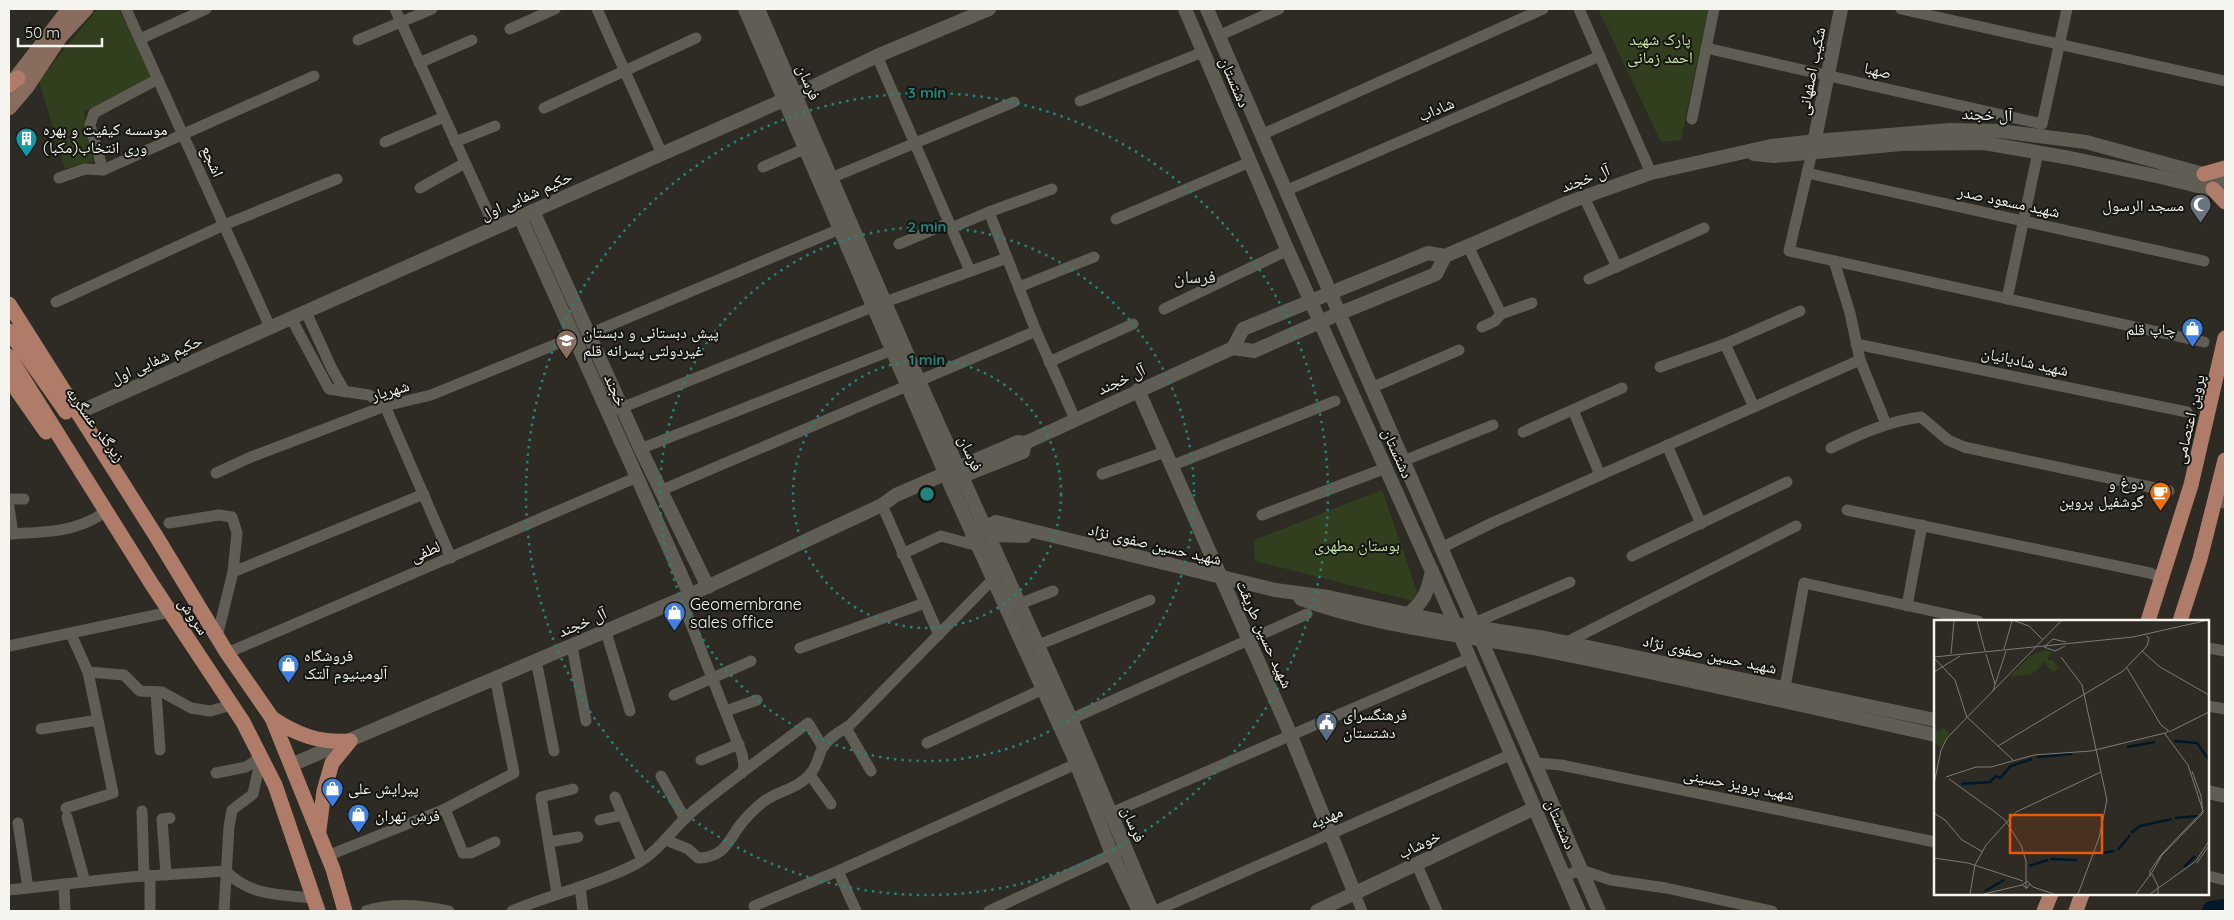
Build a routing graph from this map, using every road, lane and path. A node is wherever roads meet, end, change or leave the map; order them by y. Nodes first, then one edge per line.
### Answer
1 (69, 9) edge
2 (86, 9) edge
3 (126, 9) edge
4 (206, 9) edge
5 (395, 9) edge
6 (432, 9) edge
7 (555, 9) edge
8 (597, 9) edge
9 (745, 9) edge
10 (758, 9) edge
11 (989, 9) edge
12 (1185, 9) edge
13 (1207, 9) edge
14 (1279, 9) edge
15 (1543, 9) edge
16 (1579, 9) edge
17 (1714, 9) edge
18 (1841, 9) edge
19 (1900, 9) edge
20 (2067, 9) edge
21 (974, 12) edge
22 (401, 22) junction
23 (510, 29) dead end
24 (1218, 36) junction
25 (696, 38) dead end
26 (140, 39) junction
27 (358, 40) dead end
28 (472, 40) dead end
29 (2058, 45) junction
30 (1706, 48) junction
31 (1203, 52) junction
32 (877, 56) junction
33 (1600, 56) junction
34 (419, 63) junction
35 (625, 71) junction
36 (314, 76) dead end
37 (1828, 76) junction
38 (158, 79) junction
39 (2225, 81) edge
40 (12, 84) edge
41 (789, 98) junction
42 (1080, 101) dead end
43 (1014, 102) dead end
44 (9, 108) edge
45 (544, 108) dead end
46 (1252, 114) junction
47 (444, 117) junction
48 (1692, 119) dead end
49 (1233, 122) junction
50 (495, 126) dead end
51 (182, 134) junction
52 (1261, 135) junction
53 (385, 142) dead end
54 (456, 142) junction
55 (916, 145) junction
56 (811, 146) junction
57 (1814, 147) junction
58 (2038, 152) junction
59 (662, 154) junction
60 (1250, 162) junction
61 (465, 163) junction
62 (762, 167) dead end
63 (2225, 168) edge
64 (103, 170) junction
65 (1651, 173) junction
66 (1807, 173) junction
67 (2204, 174) junction
68 (59, 178) dead end
69 (831, 178) junction
70 (337, 179) dead end
71 (2225, 180) edge
72 (420, 188) dead end
73 (1052, 189) dead end
74 (1285, 191) junction
75 (2219, 191) edge
76 (1584, 197) junction
77 (2225, 202) edge
78 (533, 211) junction
79 (989, 212) junction
80 (520, 217) junction
81 (1116, 219) dead end
82 (2024, 221) junction
83 (224, 225) junction
84 (950, 226) junction
85 (540, 227) junction
86 (846, 227) junction
87 (495, 228) junction
88 (1704, 228) dead end
89 (527, 235) junction
90 (899, 244) dead end
91 (1468, 246) junction
92 (1288, 250) junction
93 (1445, 256) junction
94 (1094, 257) dead end
95 (1007, 258) junction
96 (1834, 261) junction
97 (2204, 261) dead end
98 (1616, 267) junction
99 (970, 271) junction
100 (1589, 279) dead end
101 (1019, 287) junction
102 (1330, 294) junction
103 (2006, 299) junction
104 (1312, 301) junction
105 (56, 302) dead end
106 (1532, 303) dead end
107 (9, 304) edge
108 (879, 304) junction
109 (1164, 309) dead end
110 (1800, 311) dead end
111 (306, 312) junction
112 (1338, 314) junction
113 (1501, 314) junction
114 (291, 318) junction
115 (1320, 322) junction
116 (1133, 324) dead end
117 (270, 327) junction
118 (1482, 327) dead end
119 (9, 331) edge
120 (1036, 331) junction
121 (589, 334) junction
122 (574, 337) junction
123 (2225, 338) edge
124 (2204, 342) dead end
125 (1724, 344) junction
126 (1856, 344) junction
127 (898, 348) junction
128 (1233, 348) junction
129 (1459, 350) dead end
130 (9, 356) edge
131 (1860, 360) junction
132 (1049, 362) junction
133 (1660, 367) dead end
134 (10, 382) edge
135 (913, 384) junction
136 (1371, 388) junction
137 (1622, 388) dead end
138 (1138, 390) junction
139 (345, 392) junction
140 (1335, 401) dead end
141 (385, 406) junction
142 (1754, 406) junction
143 (622, 408) junction
144 (1573, 410) junction
145 (2188, 412) dead end
146 (77, 413) junction
147 (607, 414) junction
148 (1075, 419) junction
149 (1886, 424) junction
150 (1493, 425) dead end
151 (1524, 432) dead end
152 (1667, 445) junction
153 (1831, 448) dead end
154 (640, 449) junction
155 (1165, 452) junction
156 (2225, 460) edge
157 (1402, 461) junction
158 (1171, 466) junction
159 (1386, 468) junction
160 (960, 471) junction
161 (216, 473) dead end
162 (1102, 474) dead end
163 (1600, 475) junction
164 (636, 478) junction
165 (947, 478) junction
166 (1787, 482) dead end
167 (662, 490) junction
168 (2169, 491) dead end
169 (424, 494) junction
170 (9, 499) edge
171 (24, 499) dead end
172 (2220, 502) edge
173 (882, 504) junction
174 (9, 507) edge
175 (1847, 510) dead end
176 (102, 514) junction
177 (1262, 515) dead end
178 (169, 523) dead end
179 (1702, 524) junction
180 (1922, 525) junction
181 (1796, 526) dead end
182 (11, 534) edge
183 (156, 536) junction
184 (979, 536) junction
185 (1441, 548) junction
186 (902, 554) junction
187 (1632, 556) dead end
188 (451, 558) junction
189 (699, 567) junction
190 (1432, 571) junction
191 (232, 572) junction
192 (680, 576) junction
193 (999, 576) junction
194 (1221, 578) junction
195 (2162, 578) junction
196 (1570, 582) dead end
197 (151, 583) junction
198 (708, 587) junction
199 (1275, 590) junction
200 (1053, 591) dead end
201 (685, 597) junction
202 (1150, 600) dead end
203 (925, 603) junction
204 (1019, 604) junction
205 (1907, 606) junction
206 (170, 612) junction
207 (1307, 614) dead end
208 (1408, 614) junction
209 (1973, 620) edge
210 (2148, 620) edge
211 (2180, 620) edge
212 (1458, 630) junction
213 (1477, 630) junction
214 (606, 632) junction
215 (72, 634) junction
216 (939, 635) junction
217 (217, 637) junction
218 (1250, 640) junction
219 (1567, 642) junction
220 (1544, 644) junction
221 (1038, 645) junction
222 (9, 646) edge
223 (572, 646) junction
224 (800, 648) dead end
225 (2209, 648) edge
226 (2225, 651) edge
227 (227, 654) junction
228 (1470, 658) junction
229 (536, 660) junction
230 (751, 661) dead end
231 (88, 672) junction
232 (495, 677) junction
233 (713, 679) junction
234 (1784, 687) junction
235 (1043, 689) junction
236 (156, 692) junction
237 (674, 695) dead end
238 (757, 700) dead end
239 (232, 705) junction
240 (2209, 706) edge
241 (2225, 709) edge
242 (630, 711) dead end
243 (726, 711) junction
244 (272, 718) junction
245 (1071, 719) junction
246 (98, 720) junction
247 (1934, 720) edge
248 (586, 721) dead end
249 (846, 728) junction
250 (41, 729) dead end
251 (1290, 734) junction
252 (1934, 735) edge
253 (350, 741) junction
254 (927, 743) dead end
255 (739, 744) junction
256 (822, 747) junction
257 (160, 750) dead end
258 (554, 751) dead end
259 (1512, 754) junction
260 (261, 757) junction
261 (701, 760) dead end
262 (1536, 763) junction
263 (1076, 764) junction
264 (291, 765) junction
265 (871, 771) dead end
266 (216, 773) dead end
267 (742, 774) junction
268 (270, 775) junction
269 (810, 775) junction
270 (660, 776) dead end
271 (2209, 783) edge
272 (2225, 787) edge
273 (573, 789) dead end
274 (2209, 792) edge
275 (2225, 796) edge
276 (615, 797) dead end
277 (831, 804) dead end
278 (1535, 808) junction
279 (445, 809) junction
280 (142, 811) dead end
281 (1111, 813) junction
282 (623, 815) junction
283 (170, 818) dead end
284 (685, 819) junction
285 (600, 820) dead end
286 (18, 822) dead end
287 (1330, 832) junction
288 (319, 834) junction
289 (578, 837) dead end
290 (666, 840) junction
291 (495, 842) dead end
292 (548, 842) junction
293 (1934, 842) edge
294 (1126, 848) junction
295 (1112, 854) junction
296 (328, 856) junction
297 (642, 860) junction
298 (1417, 865) junction
299 (1581, 870) junction
300 (838, 871) junction
301 (226, 872) junction
302 (166, 875) junction
303 (147, 876) junction
304 (1564, 876) junction
305 (2209, 876) edge
306 (2225, 880) edge
307 (85, 882) junction
308 (64, 884) junction
309 (580, 887) junction
310 (28, 888) junction
311 (9, 890) edge
312 (557, 894) junction
313 (1355, 894) junction
314 (2051, 895) edge
315 (2082, 895) edge
316 (316, 905) edge
317 (754, 906) dead end
318 (65, 911) edge
319 (150, 911) edge
320 (224, 911) edge
321 (345, 911) edge
322 (366, 911) edge
323 (449, 911) edge
324 (512, 911) edge
325 (582, 911) edge
326 (856, 911) edge
327 (989, 911) edge
328 (1139, 911) edge
329 (1154, 911) edge
330 (1317, 911) edge
331 (1362, 911) edge
332 (1437, 911) edge
333 (1578, 911) edge
334 (1599, 911) edge
335 (1772, 911) edge
336 (2044, 911) edge
337 (2076, 911) edge

1 - 40 main road
2 - 44 main road
3 - 26 street, اشجع
4 - 26 street
5 - 22 street
6 - 22 street
7 - 23 street
8 - 35 street
9 - 41 street, فرسان
10 - 41 street, فرسان
11 - 21 street, حکیم شفایی اول
12 - 31 street, دشتستان
13 - 24 street, دشتستان
14 - 24 street
15 - 52 street
16 - 33 street
17 - 30 street
18 - 37 street, شکیب اصفهانی
19 - 29 street
20 - 29 street
21 - 32 street, حکیم شفایی اول
22 - 27 street
22 - 34 street
24 - 46 street, دشتستان
25 - 35 street
26 - 38 street, اشجع
28 - 34 street
29 - 37 street, صهبا
29 - 39 street
30 - 37 street, صهبا
30 - 48 street
31 - 42 street
31 - 49 street, دشتستان
32 - 41 street, حکیم شفایی اول
32 - 55 street
33 - 65 street
33 - 74 street, شاداب
34 - 47 street
35 - 45 street
35 - 59 street
36 - 51 street
37 - 57 street, شکیب اصفهانی
38 - 51 street, اشجع
38 - 64 street
41 - 56 street, فرسان
41 - 59 street, حکیم شفایی اول
43 - 55 street
46 - 49 street
46 - 52 street, دشتستان
47 - 53 street
47 - 54 street
49 - 60 street, دشتستان
50 - 54 street
51 - 64 street
51 - 83 street, اشجع
52 - 74 street, دشتستان
54 - 61 street
55 - 69 street
55 - 84 street
56 - 62 street
56 - 69 street, فرسان
56 - 86 street, فرسان
57 - 58 street, آل خجند
57 - 65 street, آل خجند
57 - 66 street
57 - 67 street, آل خجند
58 - 75 street, آل خجند
58 - 82 street
59 - 78 street, حکیم شفایی اول
60 - 81 street
60 - 92 street, دشتستان
61 - 72 street
61 - 87 street
63 - 67 main road
64 - 68 street
65 - 76 street, آل خجند
66 - 82 street, شهید مسعود صدر
66 - 96 street
67 - 71 street, آل خجند
69 - 86 street, فرسان
70 - 83 street
73 - 79 street
74 - 102 street, دشتستان
75 - 77 main road
76 - 91 street, آل خجند
76 - 98 street
78 - 80 street, حکیم شفایی اول
78 - 85 street, خجند
79 - 84 street
79 - 95 street
80 - 87 street, حکیم شفایی اول
80 - 89 street, خجند
82 - 97 street, شهید مسعود صدر
82 - 103 street
83 - 105 street
83 - 117 street, اشجع
84 - 90 street
84 - 99 street
85 - 89 street
85 - 121 street, خجند
86 - 108 street, فرسان
86 - 121 street
87 - 111 street, حکیم شفایی اول
88 - 98 street
89 - 122 street, خجند
91 - 93 street, آل خجند
91 - 113 street
92 - 104 street, دشتستان
92 - 109 street
93 - 102 street, آل خجند
93 - 112 street, آل خجند
94 - 101 street
95 - 99 street
95 - 101 street
96 - 103 street
96 - 126 street
98 - 100 street
99 - 108 street
101 - 120 street
102 - 104 street, آل خجند
102 - 112 street, دشتستان
103 - 124 street
104 - 115 street, دشتستان
104 - 128 street, آل خجند
106 - 113 street
107 - 146 main road
108 - 127 street, فرسان
108 - 143 street
110 - 125 street
111 - 114 street, حکیم شفایی اول
111 - 139 street
112 - 115 street, آل خجند
112 - 136 street, دشتستان
113 - 118 street
114 - 117 street, حکیم شفایی اول
114 - 139 street
115 - 128 street, آل خجند
115 - 159 street, دشتستان
116 - 132 street
117 - 146 street, حکیم شفایی اول
119 - 183 main road, زیرگذر عسگریه
120 - 132 street
120 - 135 street
121 - 143 street, خجند
122 - 141 street, شهریار
122 - 147 street, خجند
123 - 195 main road, پروین اعتصامی
125 - 133 street
125 - 142 street
126 - 131 street
126 - 145 street, شهید شادیانیان
127 - 135 street, فرسان
127 - 154 street
128 - 138 street, آل خجند
129 - 136 street
130 - 197 main road, سروش
131 - 142 street
131 - 149 street
132 - 148 street
134 - 176 main road
135 - 160 street, فرسان
135 - 165 street, فرسان
135 - 167 street
136 - 157 street, دشتستان
137 - 144 street
138 - 148 street, آل خجند
138 - 155 street, شهید حسین طریقت
139 - 141 street
140 - 158 street
141 - 161 street, شهریار
141 - 169 street
142 - 152 street
143 - 147 street
143 - 154 street, خجند
144 - 151 street
144 - 163 street
146 - 183 main road
147 - 164 street, خجند
148 - 160 street, آل خجند
149 - 153 street
149 - 168 street
150 - 157 street
152 - 163 street
152 - 179 street
154 - 167 street, خجند
155 - 158 street, شهید حسین طریقت
155 - 162 street
156 - 172 main road
157 - 185 street, دشتستان
158 - 194 street, شهید حسین طریقت
159 - 177 street
159 - 190 street, دشتستان
160 - 165 street, آل خجند
160 - 184 street, فرسان
163 - 185 street
164 - 188 street, لطفی
164 - 192 street, خجند
165 - 173 street, آل خجند
165 - 184 street, فرسان
166 - 179 street
167 - 189 street, خجند
169 - 188 street
169 - 191 street
170 - 171 street
172 - 211 main road
173 - 186 street
173 - 198 street, آل خجند
174 - 182 street
175 - 180 street
176 - 182 street
176 - 197 main road
178 - 191 street
179 - 187 street
180 - 195 street
180 - 205 street
181 - 219 street
183 - 217 main road, سروش
184 - 186 street
184 - 193 street, فرسان
184 - 194 street, شهید حسین صفوی نژاد
185 - 213 street, دشتستان
186 - 203 street
188 - 227 street, لطفی
189 - 192 street
189 - 198 street, خجند
190 - 208 street
190 - 212 street, دشتستان
191 - 217 street
192 - 201 street, خجند
193 - 204 street, فرسان
193 - 216 street
193 - 235 street, فرسان
194 - 199 street, شهید حسین صفوی نژاد
194 - 218 street, شهید حسین طریقت
195 - 210 main road, پروین اعتصامی
196 - 213 street
197 - 206 main road, سروش
198 - 201 street, آل خجند
199 - 208 street, شهید حسین صفوی نژاد
199 - 212 street, شهید حسین صفوی نژاد
200 - 204 street
201 - 214 street, آل خجند
201 - 233 street
202 - 221 street
203 - 216 street
203 - 224 street
204 - 221 street, فرسان
205 - 209 street
205 - 234 street
206 - 215 street
206 - 239 main road, سروش
207 - 218 street
208 - 212 street, شهید حسین صفوی نژاد
212 - 213 street, شهید حسین صفوی نژاد
212 - 228 street, دشتستان
213 - 220 street, شهید حسین صفوی نژاد
213 - 262 street, دشتستان
214 - 223 street, آل خجند
214 - 242 street
215 - 222 street
215 - 231 street
216 - 249 street
217 - 227 main road, سروش
218 - 245 street
218 - 251 street, شهید حسین طریقت
219 - 220 street, شهید حسین صفوی نژاد
219 - 234 street, شهید حسین صفوی نژاد
220 - 252 street, شهید حسین صفوی نژاد
221 - 245 street, فرسان
223 - 229 street, آل خجند
223 - 248 street
225 - 226 street
227 - 244 main road, سروش
228 - 251 street
228 - 259 street, دشتستان
229 - 232 street, آل خجند
229 - 258 street
230 - 233 street
231 - 236 street
231 - 246 street
232 - 253 street, آل خجند
232 - 279 street
233 - 237 street
233 - 243 street
234 - 247 street, شهید حسین صفوی نژاد
235 - 254 street
235 - 263 street, فرسان
236 - 239 street
236 - 257 street
238 - 243 street
239 - 260 main road, سروش
240 - 241 street
243 - 255 street
244 - 253 main road
244 - 264 main road, سروش
245 - 281 street, فرسان
246 - 250 street
246 - 307 street
249 - 256 street
249 - 265 street
251 - 281 street
251 - 287 street, شهید حسین طریقت
253 - 264 street, آل خجند
253 - 288 main road
255 - 261 street
255 - 267 street
256 - 267 street
256 - 269 street
259 - 278 street, دشتستان
259 - 287 street, مهدیه
260 - 266 street
260 - 268 main road, سروش
260 - 301 street
262 - 293 street, شهید پرویز حسینی
262 - 299 street, دشتستان
263 - 295 street, فرسان
263 - 300 street
264 - 268 main road
264 - 288 main road, سروش
267 - 284 street
268 - 316 main road, سروش
269 - 277 street
269 - 290 street
270 - 284 street
271 - 272 street
273 - 292 street
274 - 275 street
276 - 282 street
278 - 298 street, خوشاب
278 - 304 street, دشتستان
279 - 291 street
279 - 296 street
280 - 303 street
281 - 294 street, فرسان
282 - 285 street
282 - 297 street
283 - 302 street
284 - 290 street
286 - 310 street
287 - 313 street, شهید حسین طریقت
287 - 329 street, مهدیه
288 - 296 main road, سروش
289 - 292 street
290 - 297 street
292 - 312 street
294 - 295 street
294 - 329 street, فرسان
295 - 327 street
295 - 328 street, فرسان
296 - 321 main road, سروش
297 - 309 street
298 - 313 street, خوشاب
298 - 332 street
299 - 304 street
299 - 334 street, دشتستان
299 - 335 street
300 - 317 street
300 - 326 street
301 - 302 street
301 - 316 street
301 - 320 street
302 - 303 street
303 - 307 street
303 - 319 street
304 - 333 street, دشتستان
305 - 306 street
307 - 308 street
308 - 310 street
308 - 318 street
309 - 312 street
309 - 325 street
310 - 311 street
312 - 324 street
313 - 330 street, خوشاب
313 - 331 street
314 - 336 main road
315 - 337 main road
322 - 323 street

